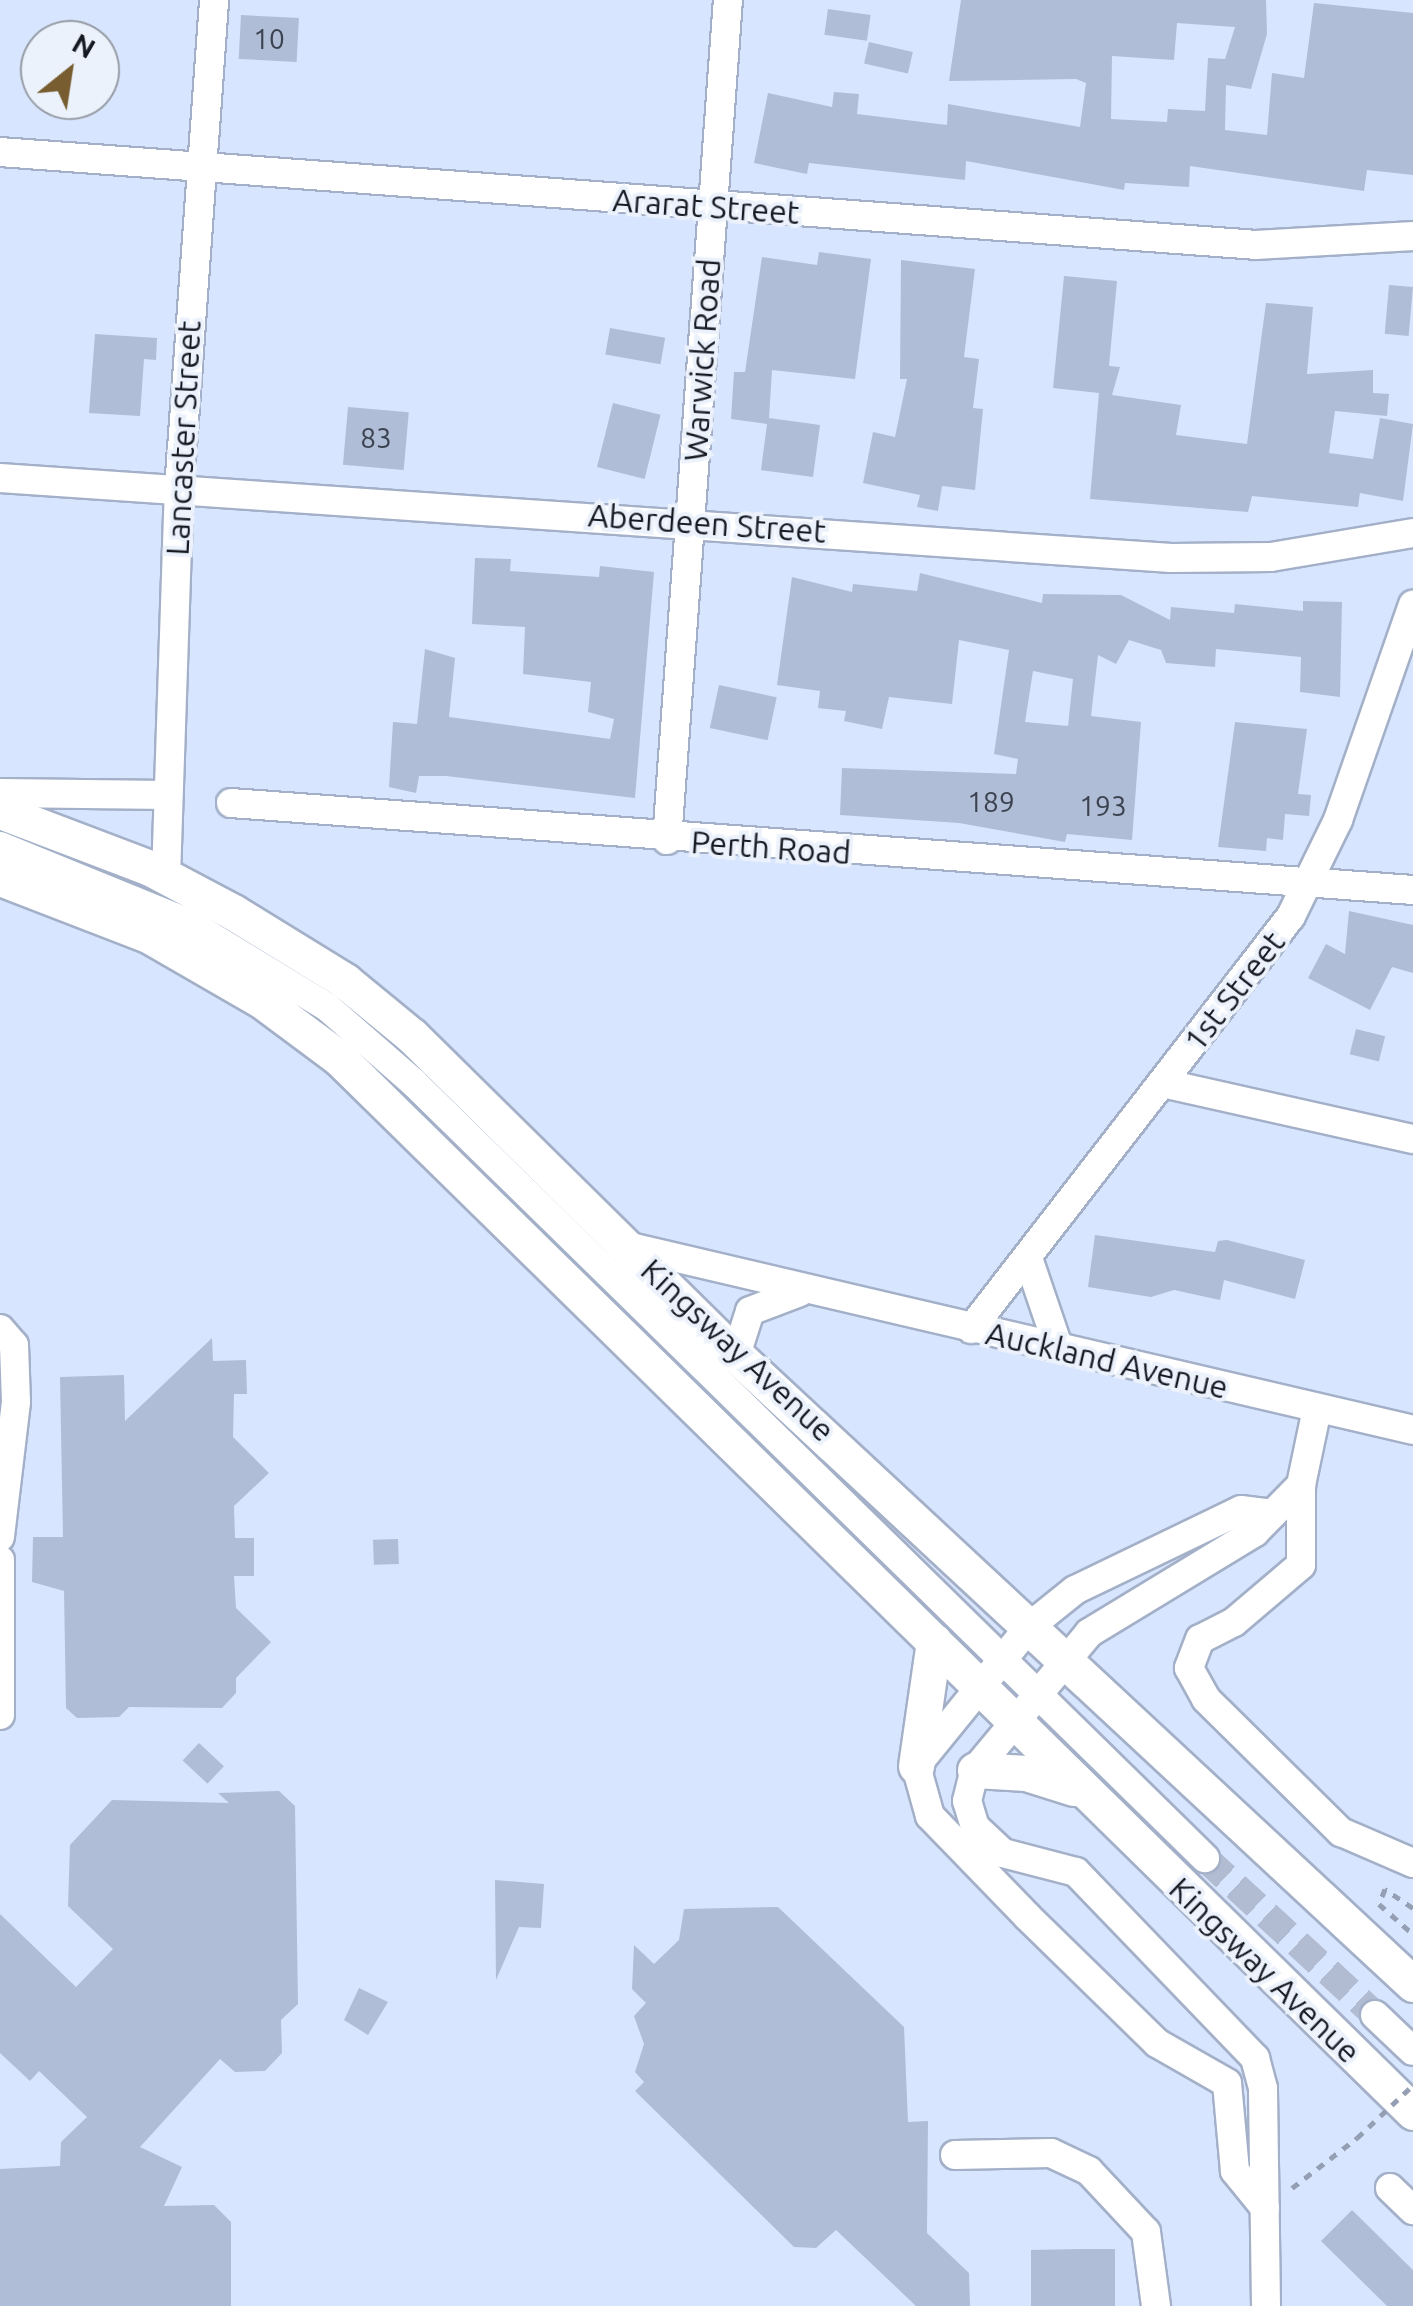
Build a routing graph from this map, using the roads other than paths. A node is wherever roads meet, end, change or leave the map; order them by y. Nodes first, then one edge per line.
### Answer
1 (214, 0) edge
2 (728, 0) edge
3 (0, 152) edge
4 (198, 164) junction
5 (713, 207) junction
6 (1413, 236) edge
7 (0, 478) edge
8 (179, 490) junction
9 (691, 521) junction
10 (1413, 533) edge
11 (1413, 605) edge
12 (0, 793) edge
13 (168, 795) junction
14 (230, 803) dead end
15 (0, 811) edge
16 (668, 840) junction
17 (0, 846) edge
18 (166, 877) junction
19 (0, 878) edge
20 (1311, 882) junction
21 (1413, 890) edge
22 (1162, 1083) junction
23 (1413, 1139) edge
24 (630, 1247) junction
25 (1028, 1258) junction
26 (802, 1292) junction
27 (0, 1329) edge
28 (971, 1329) junction
29 (1058, 1346) junction
30 (736, 1355) junction
31 (1316, 1409) junction
32 (1413, 1430) edge
33 (1302, 1485) junction
34 (1272, 1514) junction
35 (0, 1537) edge
36 (0, 1560) edge
37 (1029, 1627) junction
38 (934, 1641) junction
39 (1003, 1658) junction
40 (1066, 1660) junction
41 (980, 1688) junction
42 (1038, 1692) junction
43 (0, 1715) edge
44 (1013, 1722) junction
45 (916, 1766) junction
46 (975, 1770) junction
47 (1080, 1790) junction
48 (1205, 1858) tunnel mouth
49 (1413, 1863) edge
50 (1413, 1984) edge
51 (1376, 2015) tunnel mouth
52 (1224, 2020) junction
53 (1413, 2051) edge
54 (1202, 2072) junction
55 (1413, 2112) edge
56 (955, 2154) dead end
57 (1390, 2188) dead end
58 (1264, 2208) junction
59 (1413, 2210) edge
60 (1156, 2306) edge
61 (1266, 2306) edge

1 - 4 street, Lancaster Street
2 - 5 street, Warwick Road
3 - 4 street, Ararat Street
4 - 5 street, Ararat Street
4 - 8 street, Lancaster Street
5 - 6 street, Ararat Street
5 - 9 street, Warwick Road
7 - 8 street, Aberdeen Street
8 - 9 street, Aberdeen Street
8 - 13 street, Lancaster Street
9 - 10 street, Aberdeen Street
9 - 16 street, Warwick Road
11 - 20 street, 1st Street
12 - 13 street
13 - 18 street, Lancaster Street
14 - 16 street, Perth Road
15 - 18 main road, Kingsway Avenue
16 - 20 street, Perth Road
17 - 39 street
18 - 24 main road, Kingsway Avenue
19 - 38 main road, Kingsway Avenue
20 - 21 street, Perth Road
20 - 22 street, 1st Street
22 - 23 street
22 - 25 street, 1st Street
24 - 26 street, Auckland Avenue
24 - 30 main road, Kingsway Avenue
25 - 28 street, 1st Street
25 - 29 street
26 - 28 street, Auckland Avenue
26 - 30 street
27 - 35 street
28 - 29 street, Auckland Avenue
29 - 31 street, Auckland Avenue
30 - 37 main road, Kingsway Avenue
31 - 32 street, Auckland Avenue
31 - 33 street
33 - 34 street
33 - 49 street
34 - 37 street
34 - 40 street
36 - 43 street
37 - 39 street
37 - 40 main road, Kingsway Avenue
38 - 41 main road, Kingsway Avenue
38 - 45 main road
39 - 41 street
39 - 42 street
40 - 42 street
40 - 50 main road, Kingsway Avenue
41 - 44 main road, Kingsway Avenue
41 - 45 street
42 - 44 street
42 - 48 street
44 - 46 street
44 - 47 main road, Kingsway Avenue
45 - 54 street
46 - 47 main road
46 - 52 street
47 - 55 main road, Kingsway Avenue
51 - 53 street
52 - 54 street
52 - 58 street
54 - 58 street
56 - 60 street
57 - 59 street
58 - 61 street

